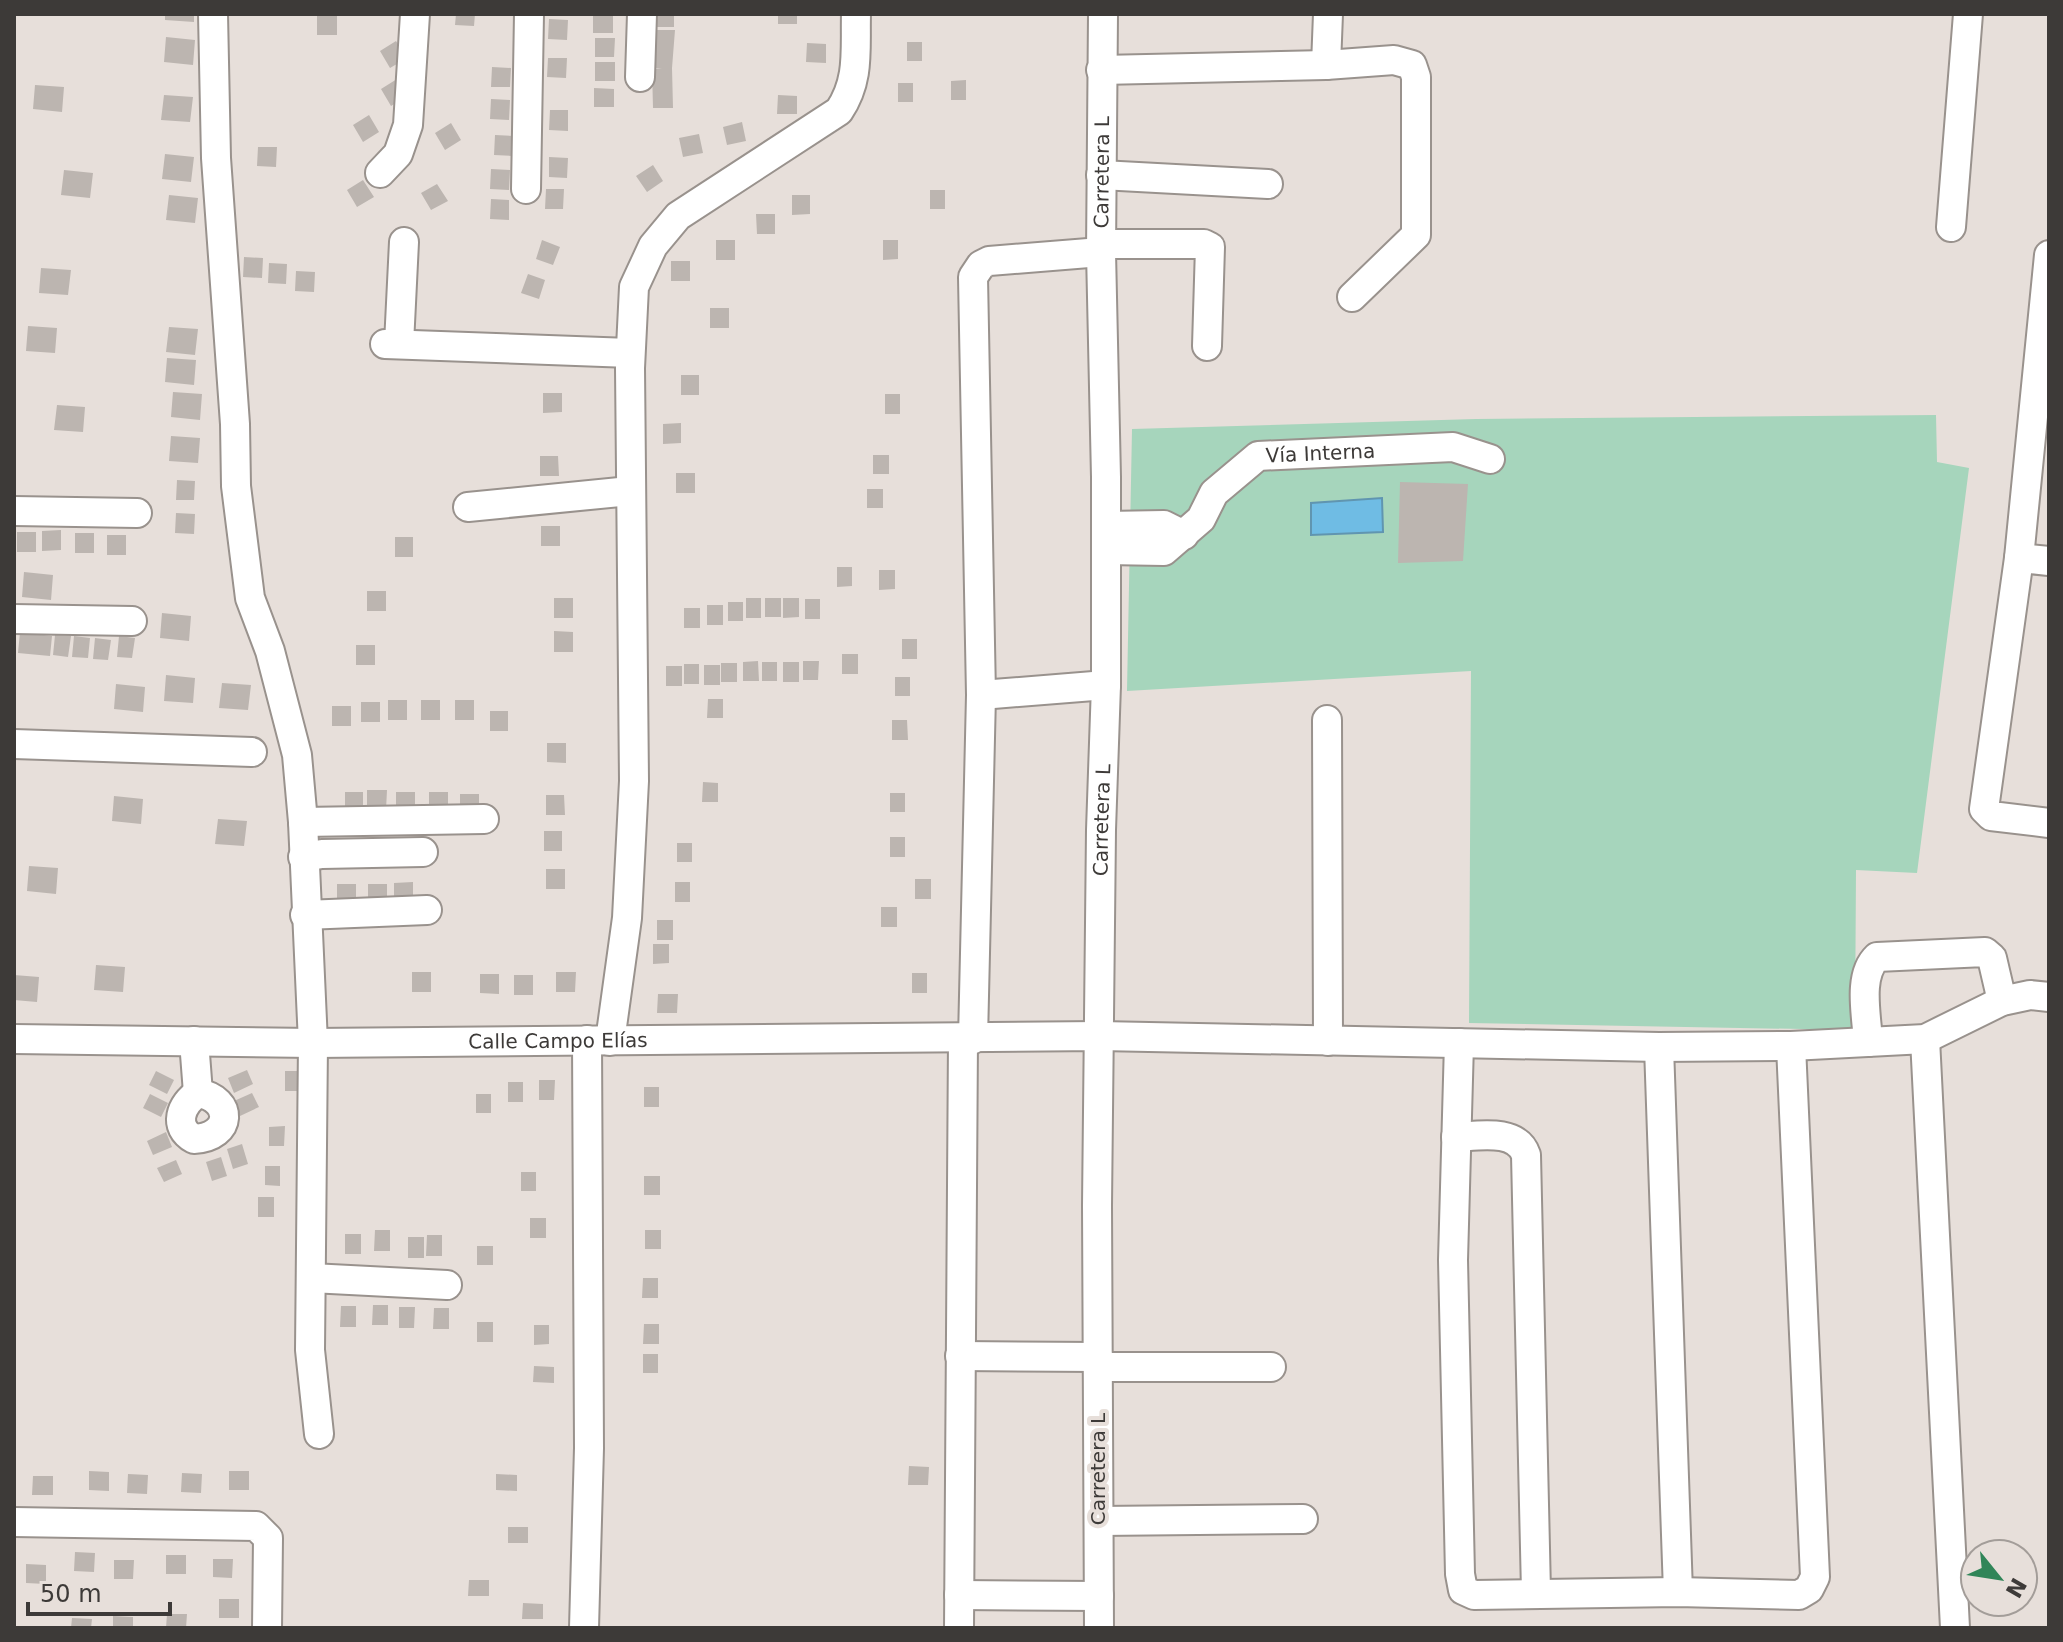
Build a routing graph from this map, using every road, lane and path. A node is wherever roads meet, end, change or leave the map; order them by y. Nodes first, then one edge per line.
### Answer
1 (213, 14) edge
2 (415, 14) edge
3 (529, 14) edge
4 (642, 14) edge
5 (856, 14) edge
6 (1103, 14) edge
7 (1328, 14) edge
8 (1968, 14) edge
9 (1326, 65) junction
10 (1101, 70) junction
11 (640, 77) dead end
12 (380, 173) dead end
13 (1101, 175) junction
14 (1268, 184) dead end
15 (526, 189) dead end
16 (1951, 227) dead end
17 (404, 242) dead end
18 (1102, 248) junction
19 (2049, 255) edge
20 (1352, 297) dead end
21 (1207, 346) dead end
22 (630, 353) junction
23 (1490, 459) dead end
24 (630, 491) junction
25 (468, 507) dead end
26 (14, 511) edge
27 (137, 513) dead end
28 (1106, 538) junction
29 (2019, 558) junction
30 (2049, 561) edge
31 (14, 619) edge
32 (132, 621) dead end
33 (1106, 685) junction
34 (981, 695) junction
35 (1327, 720) dead end
36 (14, 744) edge
37 (252, 752) dead end
38 (484, 819) dead end
39 (303, 822) junction
40 (2049, 823) edge
41 (423, 852) dead end
42 (303, 857) junction
43 (427, 910) dead end
44 (305, 915) junction
45 (2049, 997) edge
46 (2002, 1001) junction
47 (1100, 1036) junction
48 (14, 1039) edge
49 (968, 1039) junction
50 (1925, 1039) junction
51 (598, 1040) junction
52 (194, 1041) junction
53 (1328, 1041) junction
54 (1868, 1042) junction
55 (313, 1043) junction
56 (1459, 1043) junction
57 (1791, 1046) junction
58 (1659, 1047) junction
59 (198, 1093) dead end
60 (1456, 1137) junction
61 (311, 1278) junction
62 (447, 1285) dead end
63 (960, 1356) junction
64 (1098, 1362) junction
65 (1271, 1367) dead end
66 (319, 1434) dead end
67 (1303, 1519) dead end
68 (1099, 1521) junction
69 (14, 1522) edge
70 (1536, 1592) junction
71 (1678, 1592) junction
72 (959, 1595) junction
73 (1099, 1596) junction
74 (267, 1628) edge
75 (584, 1628) edge
76 (959, 1628) edge
77 (1099, 1628) edge
78 (1955, 1628) edge

1 - 39 street
2 - 12 street
3 - 15 street
4 - 11 street
5 - 22 street
6 - 10 street, Carretera L
7 - 9 street
8 - 16 street
9 - 10 street
9 - 20 street
10 - 13 street, Carretera L
13 - 14 street
13 - 18 street, Carretera L
17 - 22 street
18 - 21 street
18 - 28 street, Carretera L
18 - 34 street
19 - 29 street
22 - 24 street
23 - 28 street, Vía Interna
24 - 25 street
24 - 51 street
26 - 27 street
28 - 33 street, Carretera L
29 - 30 street
29 - 40 street
31 - 32 street
33 - 34 street
33 - 47 street, Carretera L
34 - 49 street
35 - 53 street
36 - 37 street
38 - 39 street
39 - 42 street
41 - 42 street
42 - 44 street
43 - 44 street
44 - 55 street
45 - 46 street
46 - 50 street
46 - 54 street
47 - 49 street, Calle Campo Elías
47 - 53 street, Calle Campo Elías
47 - 64 street, Carretera L
48 - 52 street, Calle Campo Elías
49 - 51 street, Calle Campo Elías
49 - 63 street
50 - 54 street, Calle Campo Elías
50 - 78 street
51 - 55 street, Calle Campo Elías
51 - 75 street
52 - 55 street, Calle Campo Elías
52 - 59 street
53 - 56 street, Calle Campo Elías
54 - 57 street, Calle Campo Elías
55 - 61 street
56 - 58 street, Calle Campo Elías
56 - 60 street
57 - 58 street, Calle Campo Elías
57 - 71 street
58 - 71 street
60 - 70 street
60 - 70 street
61 - 62 street
61 - 66 street
63 - 64 street
63 - 72 street
64 - 65 street
64 - 68 street, Carretera L
67 - 68 street
68 - 73 street, Carretera L
69 - 74 street
70 - 71 street
72 - 73 street
72 - 76 street
73 - 77 street, Carretera L

